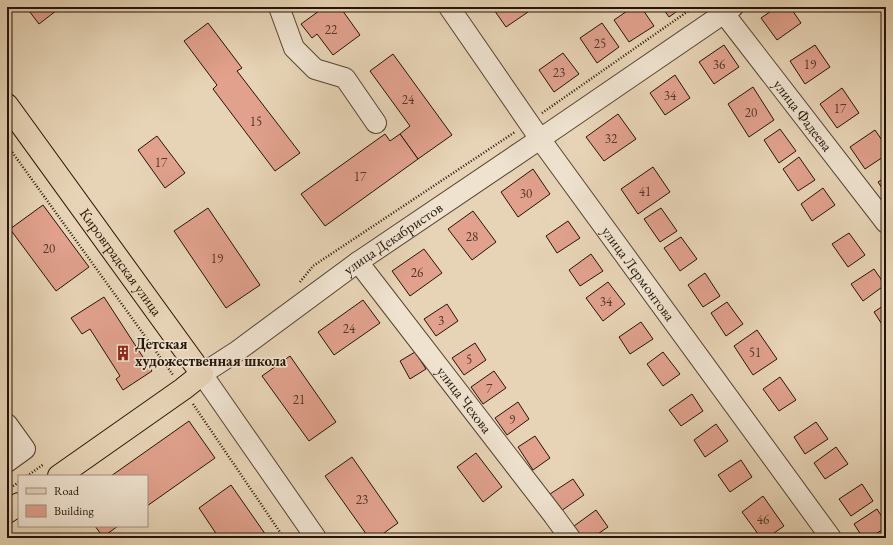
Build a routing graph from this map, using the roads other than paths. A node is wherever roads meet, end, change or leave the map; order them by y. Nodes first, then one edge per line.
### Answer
1 (279, 7) edge
2 (449, 7) edge
3 (725, 9) edge
4 (7, 105) edge
5 (376, 124) dead end
6 (540, 139) junction
7 (886, 223) edge
8 (358, 262) junction
9 (202, 374) junction
10 (7, 424) edge
11 (7, 462) edge
12 (60, 475) edge
13 (18, 505) edge
14 (7, 512) edge
15 (316, 538) edge
16 (570, 538) edge
17 (831, 538) edge

1 - 5 street
2 - 6 street, улица Лермонтова
3 - 6 street, улица Декабристов
3 - 7 street, улица Фадеева
4 - 9 main road, Кировградская улица
6 - 8 street, улица Декабристов
6 - 17 street, улица Лермонтова
8 - 9 street, улица Декабристов
8 - 16 street, улица Чехова
9 - 12 main road, улица Декабристов
9 - 15 street, Кировградская улица
10 - 11 street
13 - 14 main road

